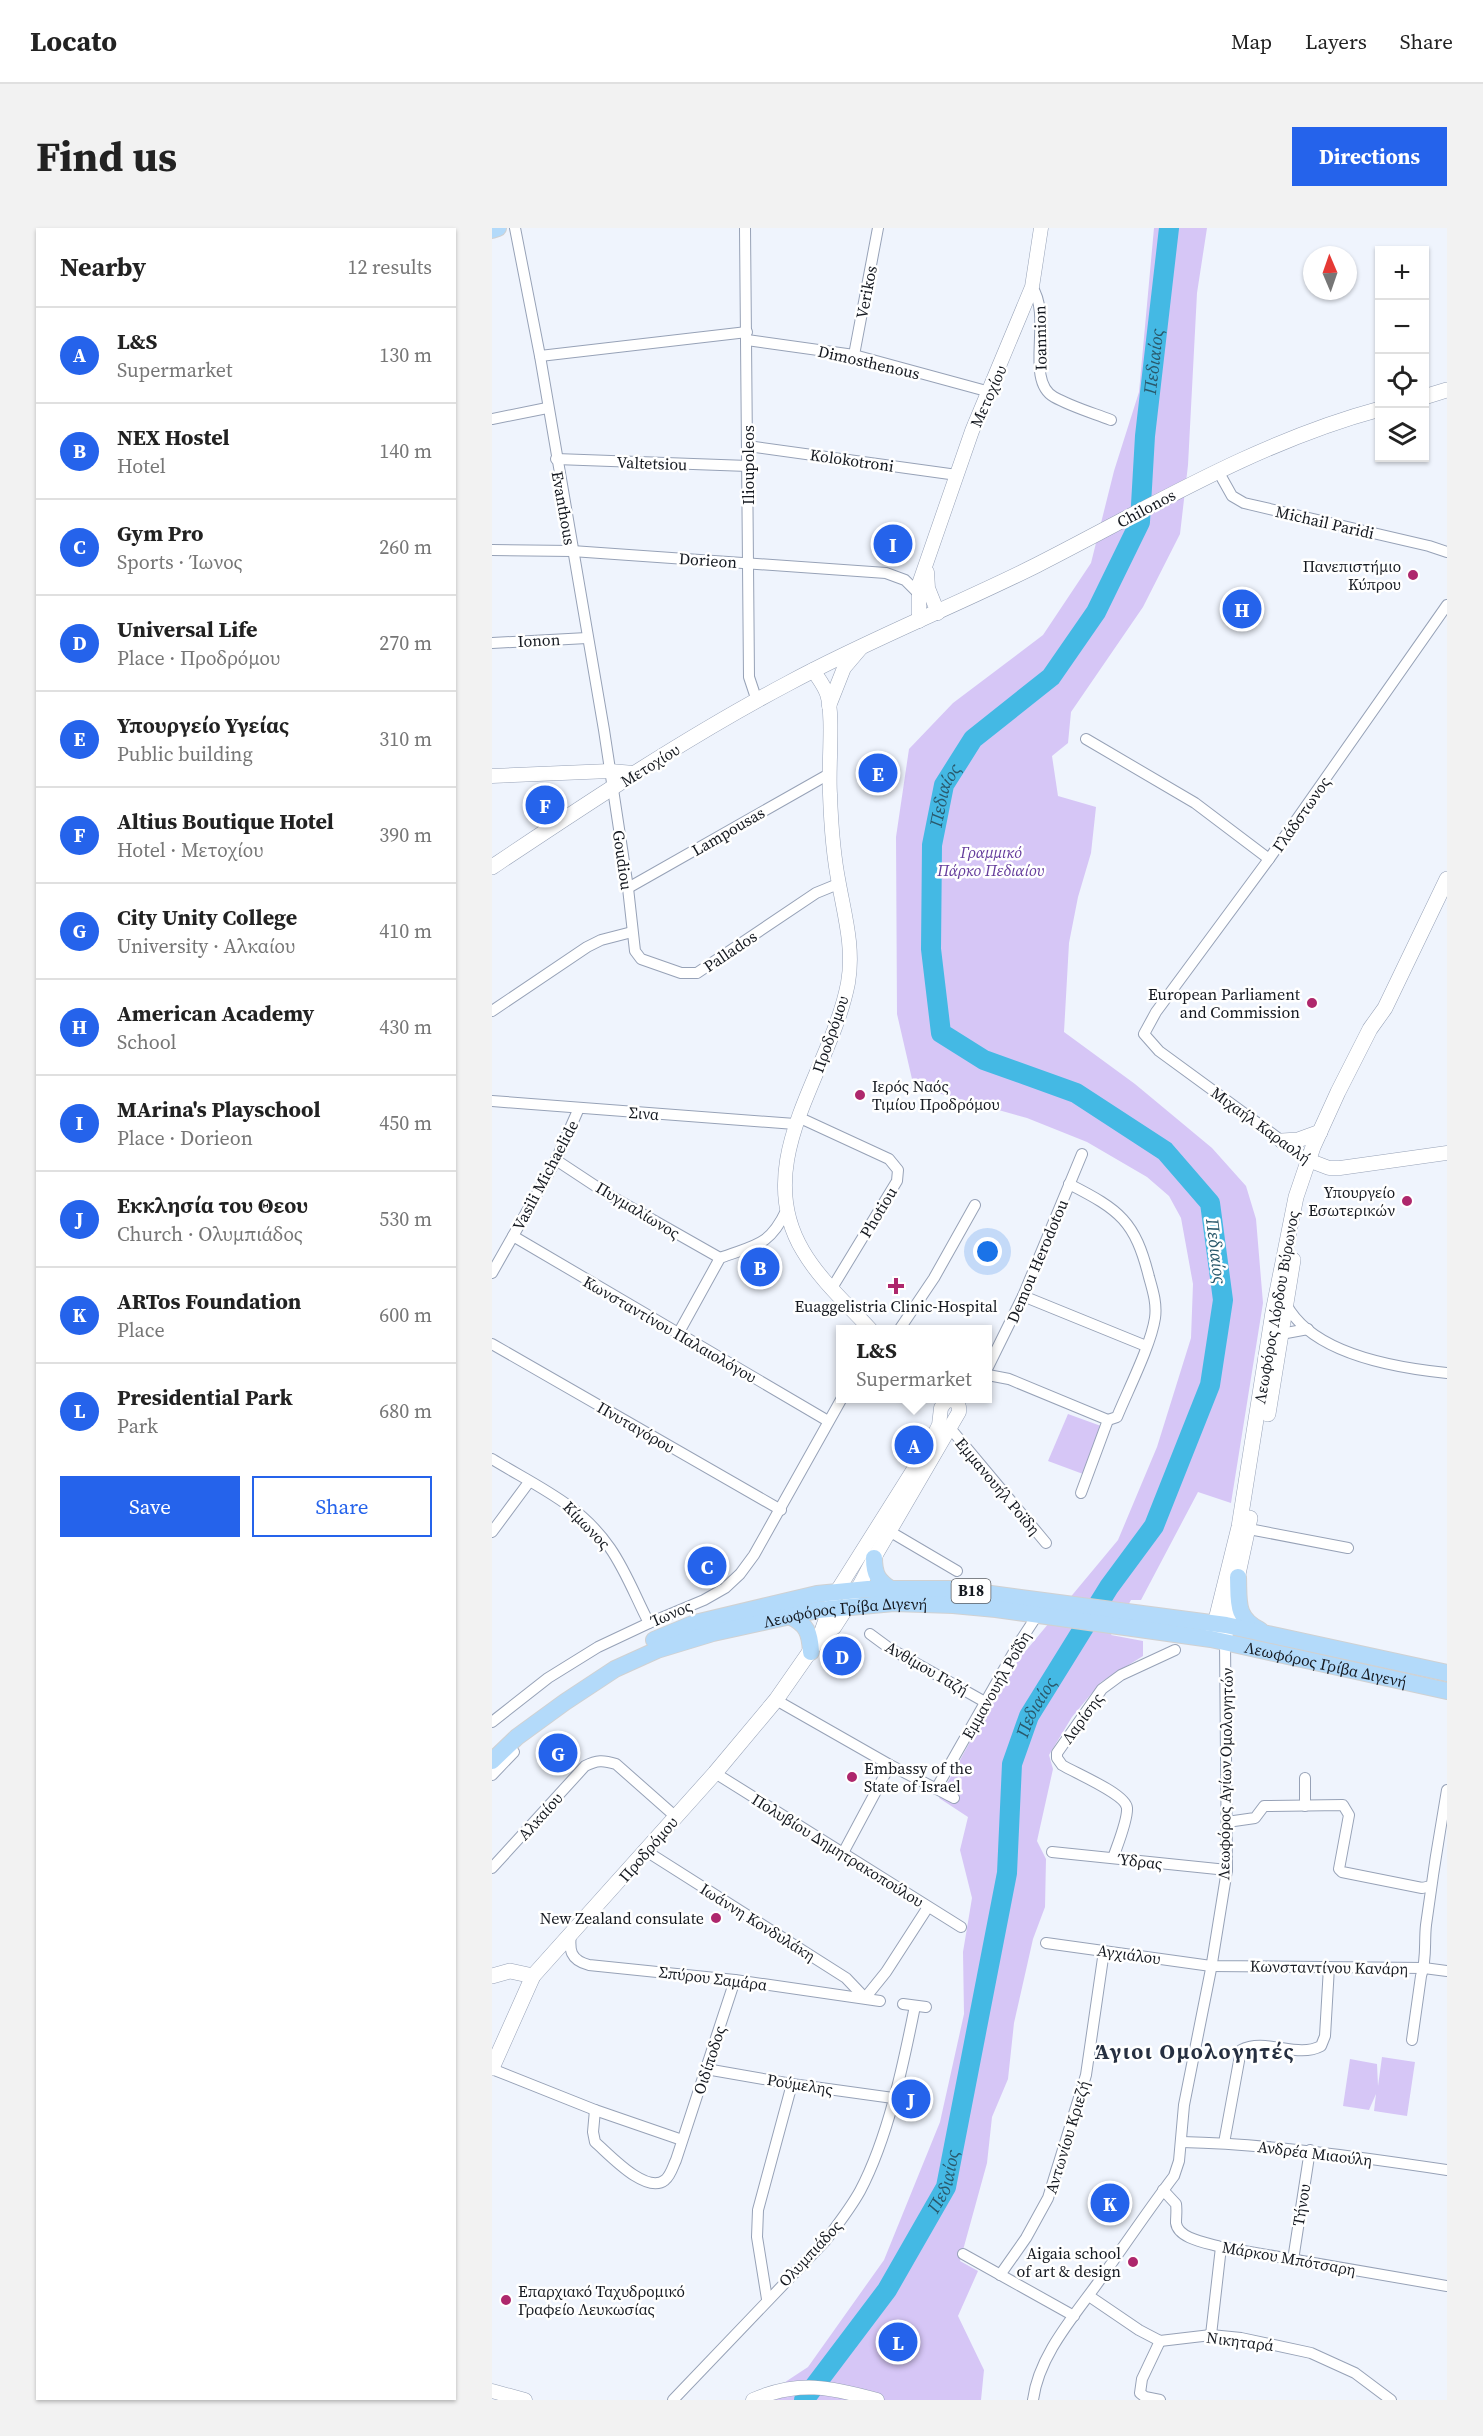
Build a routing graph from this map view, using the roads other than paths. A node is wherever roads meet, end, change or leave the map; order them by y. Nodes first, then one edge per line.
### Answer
1 (498, 228) edge
2 (514, 228) edge
3 (745, 228) edge
4 (878, 228) edge
5 (1041, 228) edge
6 (492, 230) edge
7 (1032, 287) junction
8 (747, 336) junction
9 (854, 355) junction
10 (540, 356) junction
11 (1447, 390) edge
12 (990, 392) junction
13 (1429, 396) edge
14 (547, 408) junction
15 (1375, 411) edge
16 (492, 419) edge
17 (1111, 420) dead end
18 (748, 446) junction
19 (556, 459) junction
20 (748, 466) junction
21 (1218, 471) junction
22 (957, 475) junction
23 (492, 550) edge
24 (572, 551) junction
25 (1447, 552) edge
26 (748, 563) junction
27 (927, 563) junction
28 (918, 593) junction
29 (1447, 605) edge
30 (938, 613) junction
31 (919, 621) junction
32 (586, 638) junction
33 (492, 643) edge
34 (862, 647) junction
35 (813, 670) junction
36 (757, 701) junction
37 (829, 706) junction
38 (1086, 739) dead end
39 (610, 771) junction
40 (634, 773) junction
41 (829, 774) junction
42 (492, 776) edge
43 (612, 788) junction
44 (1269, 859) junction
45 (492, 867) edge
46 (1447, 879) edge
47 (838, 884) junction
48 (628, 888) junction
49 (632, 932) junction
50 (1385, 1008) junction
51 (492, 1011) edge
52 (1150, 1020) joint
53 (492, 1101) edge
54 (579, 1108) junction
55 (797, 1121) junction
56 (1320, 1132) junction
57 (1282, 1141) junction
58 (1447, 1153) edge
59 (1082, 1154) dead end
60 (556, 1160) junction
61 (1312, 1162) junction
62 (1069, 1185) junction
63 (975, 1205) dead end
64 (786, 1211) junction
65 (513, 1236) junction
66 (720, 1258) junction
67 (492, 1273) edge
68 (832, 1288) junction
69 (1023, 1296) junction
70 (1286, 1304) junction
71 (867, 1325) edge
72 (902, 1325) edge
73 (1308, 1329) junction
74 (678, 1334) junction
75 (1281, 1335) junction
76 (492, 1344) edge
77 (1146, 1346) junction
78 (992, 1357) edge
79 (1447, 1373) edge
80 (992, 1376) edge
81 (839, 1403) edge
82 (951, 1408) edge
83 (1108, 1420) junction
84 (828, 1421) junction
85 (492, 1459) edge
86 (529, 1482) junction
87 (1081, 1493) dead end
88 (781, 1510) junction
89 (1249, 1529) junction
90 (889, 1531) junction
91 (492, 1532) edge
92 (1046, 1543) dead end
93 (1348, 1548) dead end
94 (874, 1558) junction
95 (957, 1571) dead end
96 (1238, 1577) junction
97 (891, 1589) junction
98 (857, 1590) junction
99 (837, 1591) junction
100 (848, 1607) junction
101 (830, 1608) junction
102 (1059, 1609) junction
103 (1038, 1614) junction
104 (789, 1616) junction
105 (649, 1623) junction
106 (1219, 1632) junction
107 (870, 1634) dead end
108 (1268, 1634) junction
109 (815, 1645) junction
110 (1175, 1650) dead end
111 (1447, 1673) edge
112 (1447, 1690) edge
113 (776, 1700) junction
114 (986, 1702) junction
115 (492, 1722) edge
116 (492, 1748) edge
117 (514, 1752) dead end
118 (492, 1761) edge
119 (890, 1765) junction
120 (716, 1773) junction
121 (492, 1775) edge
122 (1305, 1778) dead end
123 (936, 1788) junction
124 (1447, 1790) edge
125 (954, 1798) dead end
126 (1305, 1806) junction
127 (676, 1817) junction
128 (1227, 1821) junction
129 (646, 1851) junction
130 (843, 1852) junction
131 (1052, 1852) dead end
132 (1113, 1858) junction
133 (492, 1868) edge
134 (1227, 1870) junction
135 (1431, 1886) junction
136 (928, 1906) junction
137 (961, 1927) dead end
138 (571, 1933) junction
139 (1046, 1944) dead end
140 (1104, 1951) junction
141 (1211, 1966) junction
142 (1329, 1967) junction
143 (1424, 1968) junction
144 (1447, 1971) edge
145 (492, 1976) edge
146 (533, 1976) junction
147 (735, 1980) junction
148 (864, 1998) junction
149 (880, 2001) dead end
150 (903, 2004) dead end
151 (1412, 2040) dead end
152 (492, 2069) edge
153 (706, 2069) junction
154 (792, 2084) junction
155 (893, 2098) junction
156 (595, 2110) junction
157 (682, 2140) junction
158 (1182, 2142) junction
159 (1224, 2143) junction
160 (1310, 2151) junction
161 (1447, 2170) edge
162 (1163, 2190) junction
163 (1221, 2247) junction
164 (963, 2254) dead end
165 (1293, 2260) junction
166 (1000, 2275) junction
167 (1447, 2286) edge
168 (1089, 2296) junction
169 (767, 2299) junction
170 (1074, 2316) junction
171 (1211, 2335) junction
172 (1160, 2341) junction
173 (492, 2391) edge
174 (525, 2400) edge
175 (673, 2400) edge
176 (753, 2400) edge
177 (876, 2400) edge
178 (1033, 2400) edge
179 (1160, 2400) edge
180 (1391, 2400) edge

1 - 6 main road
2 - 10 street, Evanthous
3 - 8 street, Ilioupoleos
4 - 9 street, Verikos
5 - 7 street, Μετοχίου
7 - 12 street, Μετοχίου
7 - 17 street, Ioannion
8 - 9 street, Dimosthenous
8 - 10 street, Dimosthenous
8 - 18 street, Ilioupoleos
9 - 12 street, Dimosthenous
10 - 14 street, Evanthous
11 - 13 main road
12 - 22 street, Μετοχίου
14 - 16 street
14 - 19 street, Evanthous
15 - 21 main road, Chilonos
18 - 20 street, Ilioupoleos
18 - 22 street, Kolokotroni
19 - 20 street, Valtetsiou
19 - 24 street, Evanthous
20 - 26 street, Ilioupoleos
21 - 25 street, Michail Paridi
21 - 30 main road, Chilonos
22 - 27 street, Μετοχίου
23 - 24 street, Dorieon
24 - 26 street, Dorieon
24 - 32 street, Evanthous
26 - 28 street, Dorieon
26 - 36 street, Ilioupoleos
27 - 28 street, Μετοχίου
27 - 30 street, Μετοχίου
28 - 31 street, Μετοχίου
29 - 44 street, Γλάδστωνος
30 - 31 main road, Chilonos
31 - 34 main road
32 - 33 street, Ionon
32 - 39 street, Evanthous
34 - 35 main road, Μετοχίου
34 - 37 street, Προδρόμου
35 - 36 main road, Μετοχίου
35 - 37 street, Προδρόμου
36 - 40 main road, Μετοχίου
37 - 41 street, Προδρόμου
38 - 44 street
39 - 40 street
39 - 42 street
39 - 43 street, Evanthous
40 - 43 main road, Μετοχίου
41 - 47 street, Προδρόμου
41 - 48 street, Lampousas
43 - 45 main road, Μετοχίου
43 - 48 street, Goudiou
44 - 52 street, Γλάδστωνος
46 - 50 main road, Λεωφόρος Λόρδου Βύρωνος
47 - 49 street, Pallados
47 - 55 street, Προδρόμου
48 - 49 street, Goudiou
49 - 51 street
50 - 56 main road, Λεωφόρος Λόρδου Βύρωνος
50 - 61 main road, Λεωφόρος Λόρδου Βύρωνος
52 - 57 street, Μιχαήλ Καραολή
53 - 54 street, Σινα
54 - 55 street, Σινα
54 - 60 street, Vasili Michaelide
55 - 64 street, Προδρόμου
55 - 68 street, Photiou
56 - 57 main road
56 - 61 main road, Λεωφόρος Λόρδου Βύρωνος
57 - 61 street, Μιχαήλ Καραολή
58 - 61 street, Μιχαήλ Καραολή
59 - 62 street, Demou Herodotou
60 - 65 street, Vasili Michaelide
60 - 66 street, Πυγμαλίωνος
61 - 70 main road, Λεωφόρος Λόρδου Βύρωνος
61 - 106 main road, Λεωφόρος Λόρδου Βύρωνος
62 - 69 street, Demou Herodotou
62 - 77 street
63 - 72 street
64 - 66 street
64 - 68 street, Προδρόμου
65 - 67 street, Vasili Michaelide
65 - 74 street, Κωνσταντίνου Παλαιολόγου
66 - 74 street
68 - 71 street, Προδρόμου
69 - 77 street
69 - 78 street, Demou Herodotou
70 - 73 street
70 - 75 main road, Λεωφόρος Λόρδου Βύρωνος
73 - 75 street
73 - 79 street
74 - 84 street, Κωνσταντίνου Παλαιολόγου
75 - 89 main road, Λεωφόρος Λόρδου Βύρωνος
76 - 88 street, Πνυταγόρου
77 - 83 street
80 - 83 street
81 - 84 street, Ίωνος
82 - 90 street, Προδρόμου
82 - 92 street, Εμμανουήλ Ροϊδη
82 - 99 street, Προδρόμου
83 - 87 street
84 - 88 street, Ίωνος
85 - 86 street, Κίμωνος
86 - 91 street
86 - 105 street, Κίμωνος
88 - 105 street, Ίωνος
89 - 93 street
89 - 96 main road, Λεωφόρος Λόρδου Βύρωνος
90 - 94 street, Προδρόμου
90 - 95 street
94 - 97 main road
94 - 98 street, Προδρόμου
96 - 106 main road, Λεωφόρος Λόρδου Βύρωνος
96 - 108 main road
97 - 98 main road, Λεωφόρος Γρίβα Διγενή / B18
97 - 102 main road, Λεωφόρος Γρίβα Διγενή / B18
98 - 99 main road, Λεωφόρος Γρίβα Διγενή / B18
98 - 100 main road, Προδρόμου
99 - 101 main road, Προδρόμου
99 - 116 main road, Λεωφόρος Γρίβα Διγενή / B18
100 - 101 main road, Λεωφόρος Γρίβα Διγενή / B18
100 - 103 main road, Λεωφόρος Γρίβα Διγενή / B18
100 - 109 main road, Προδρόμου
101 - 104 main road, Λεωφόρος Γρίβα Διγενή / B18
101 - 109 main road, Προδρόμου
102 - 103 main road, Λεωφόρος Γρίβα Διγενή / B18
102 - 106 main road, Λεωφόρος Γρίβα Διγενή / B18
103 - 114 street, Εμμανουήλ Ροΐδη
104 - 109 main road
104 - 118 main road, Λεωφόρος Γρίβα Διγενή / B18
105 - 115 street, Ίωνος
106 - 108 main road, Λεωφόρος Γρίβα Διγενή / B18
106 - 112 main road, Λεωφόρος Γρίβα Διγενή / B18
106 - 128 street, Λεωφόρος Αγίων Ομολογητών
107 - 114 street, Ανθίμου Γαζή
108 - 111 main road, Λεωφόρος Γρίβα Διγενή / B18
109 - 113 main road, Προδρόμου
110 - 132 street, Λαρίσης
113 - 119 street
113 - 120 main road, Προδρόμου
114 - 123 street, Εμμανουήλ Ροΐδη
117 - 121 street
119 - 123 street
119 - 130 street
120 - 127 main road, Προδρόμου
120 - 130 street, Πολυβίου Δημητρακοπούλου
122 - 126 street
123 - 125 street
124 - 135 street
126 - 128 street
126 - 135 street
127 - 129 main road, Προδρόμου
127 - 133 street, Αλκαίου
128 - 134 street, Λεωφόρος Αγίων Ομολογητών
129 - 138 main road, Προδρόμου
129 - 148 street, Ιωάννη Κονδυλάκη
130 - 136 street, Πολυβίου Δημητρακοπούλου
131 - 132 street, Ύδρας
132 - 134 street, Ύδρας
134 - 141 street, Λεωφόρος Αγίων Ομολογητών
135 - 143 street
136 - 137 street, Πολυβίου Δημητρακοπούλου
136 - 148 street
138 - 146 main road, Προδρόμου
138 - 147 street, Σπύρου Σαμάρα
139 - 140 street, Αγχιάλου
140 - 141 street, Αγχιάλου
140 - 166 street, Αντωνίου Κριεζή
141 - 142 street, Κωνσταντίνου Κανάρη
141 - 158 street, Λεωφόρος Αγίων Ομολογητών
142 - 143 street, Κωνσταντίνου Κανάρη
142 - 159 street
143 - 144 street, Κωνσταντίνου Κανάρη
143 - 151 street
145 - 146 main road
146 - 152 main road, Προδρόμου
147 - 148 street, Σπύρου Σαμάρα
147 - 153 street, Οιδίποδος
148 - 149 street, Σπύρου Σαμάρα
150 - 155 street, Ολυμπιάδος
152 - 156 street
153 - 154 street, Ρούμελης
153 - 157 street, Οιδίποδος
154 - 155 street, Ρούμελης
154 - 169 street
155 - 169 street, Ολυμπιάδος
156 - 157 street
156 - 157 street, Οιδίποδος
158 - 159 street, Ανδρέα Μιαούλη
158 - 162 street, Λεωφόρος Αγίων Ομολογητών
159 - 160 street, Ανδρέα Μιαούλη
160 - 161 street, Ανδρέα Μιαούλη
160 - 165 street, Τήνου
162 - 163 street, Μάρκου Μπότσαρη
162 - 168 street, Λεωφόρος Αγίων Ομολογητών
163 - 165 street, Μάρκου Μπότσαρη
163 - 171 street
164 - 166 street
165 - 167 street, Μάρκου Μπότσαρη
166 - 170 street
168 - 170 street, Λεωφόρος Αγίων Ομολογητών
168 - 172 street
169 - 175 street, Ολυμπιάδος
170 - 178 street, Λεωφόρος Αγίων Ομολογητών
171 - 172 street, Νικηταρά
171 - 180 street, Νικηταρά
172 - 179 street
173 - 174 street
176 - 177 street

